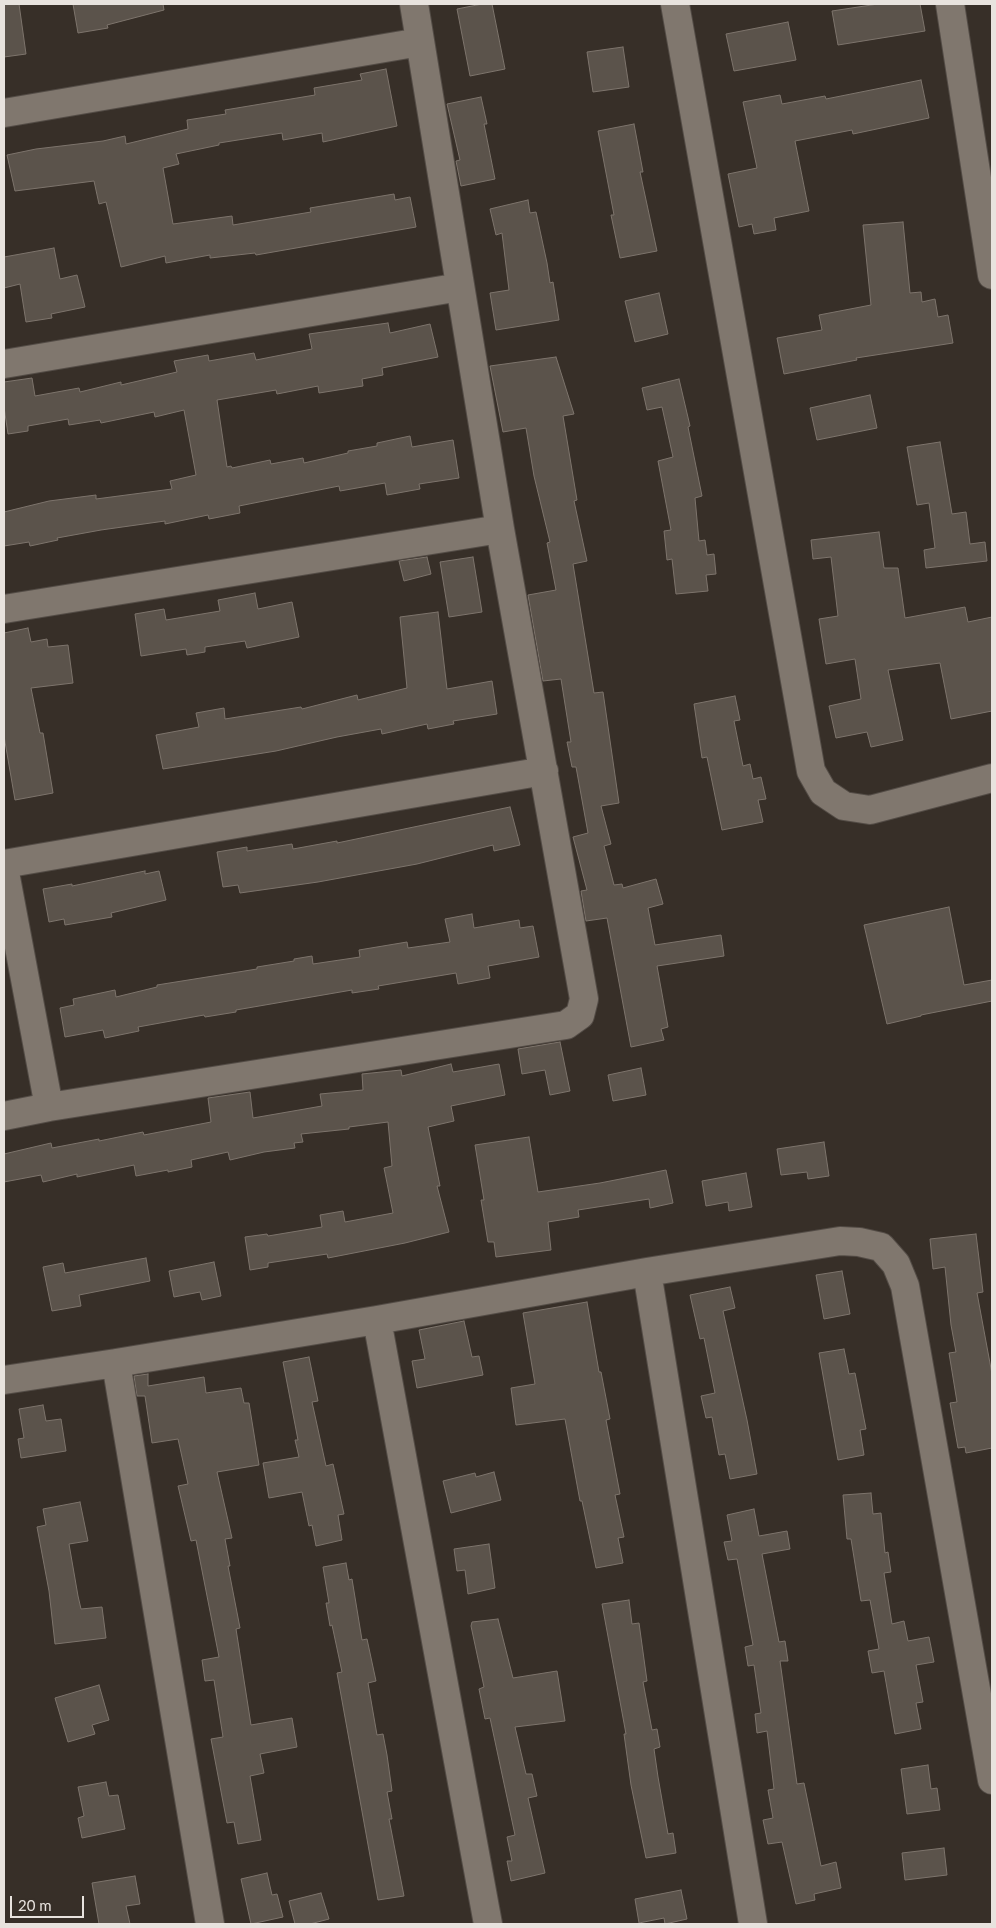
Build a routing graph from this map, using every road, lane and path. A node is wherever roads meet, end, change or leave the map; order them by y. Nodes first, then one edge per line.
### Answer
1 (414, 4) edge
2 (676, 4) edge
3 (950, 4) edge
4 (420, 42) junction
5 (4, 113) edge
6 (992, 275) edge
7 (460, 287) junction
8 (4, 364) edge
9 (500, 529) junction
10 (4, 609) edge
11 (544, 771) junction
12 (992, 778) edge
13 (4, 865) edge
14 (49, 1107) junction
15 (4, 1116) edge
16 (646, 1272) junction
17 (377, 1320) junction
18 (116, 1363) junction
19 (4, 1380) edge
20 (992, 1780) edge
21 (210, 1924) edge
22 (488, 1924) edge
23 (752, 1924) edge

1 - 4 street
2 - 12 street
3 - 6 street
4 - 5 street
4 - 7 street
7 - 8 street
7 - 9 street
9 - 10 street
9 - 11 street
11 - 13 street
11 - 14 street
13 - 14 street
14 - 15 street
16 - 17 street
16 - 20 street
16 - 23 street
17 - 18 street
17 - 22 street
18 - 19 street
18 - 21 street

